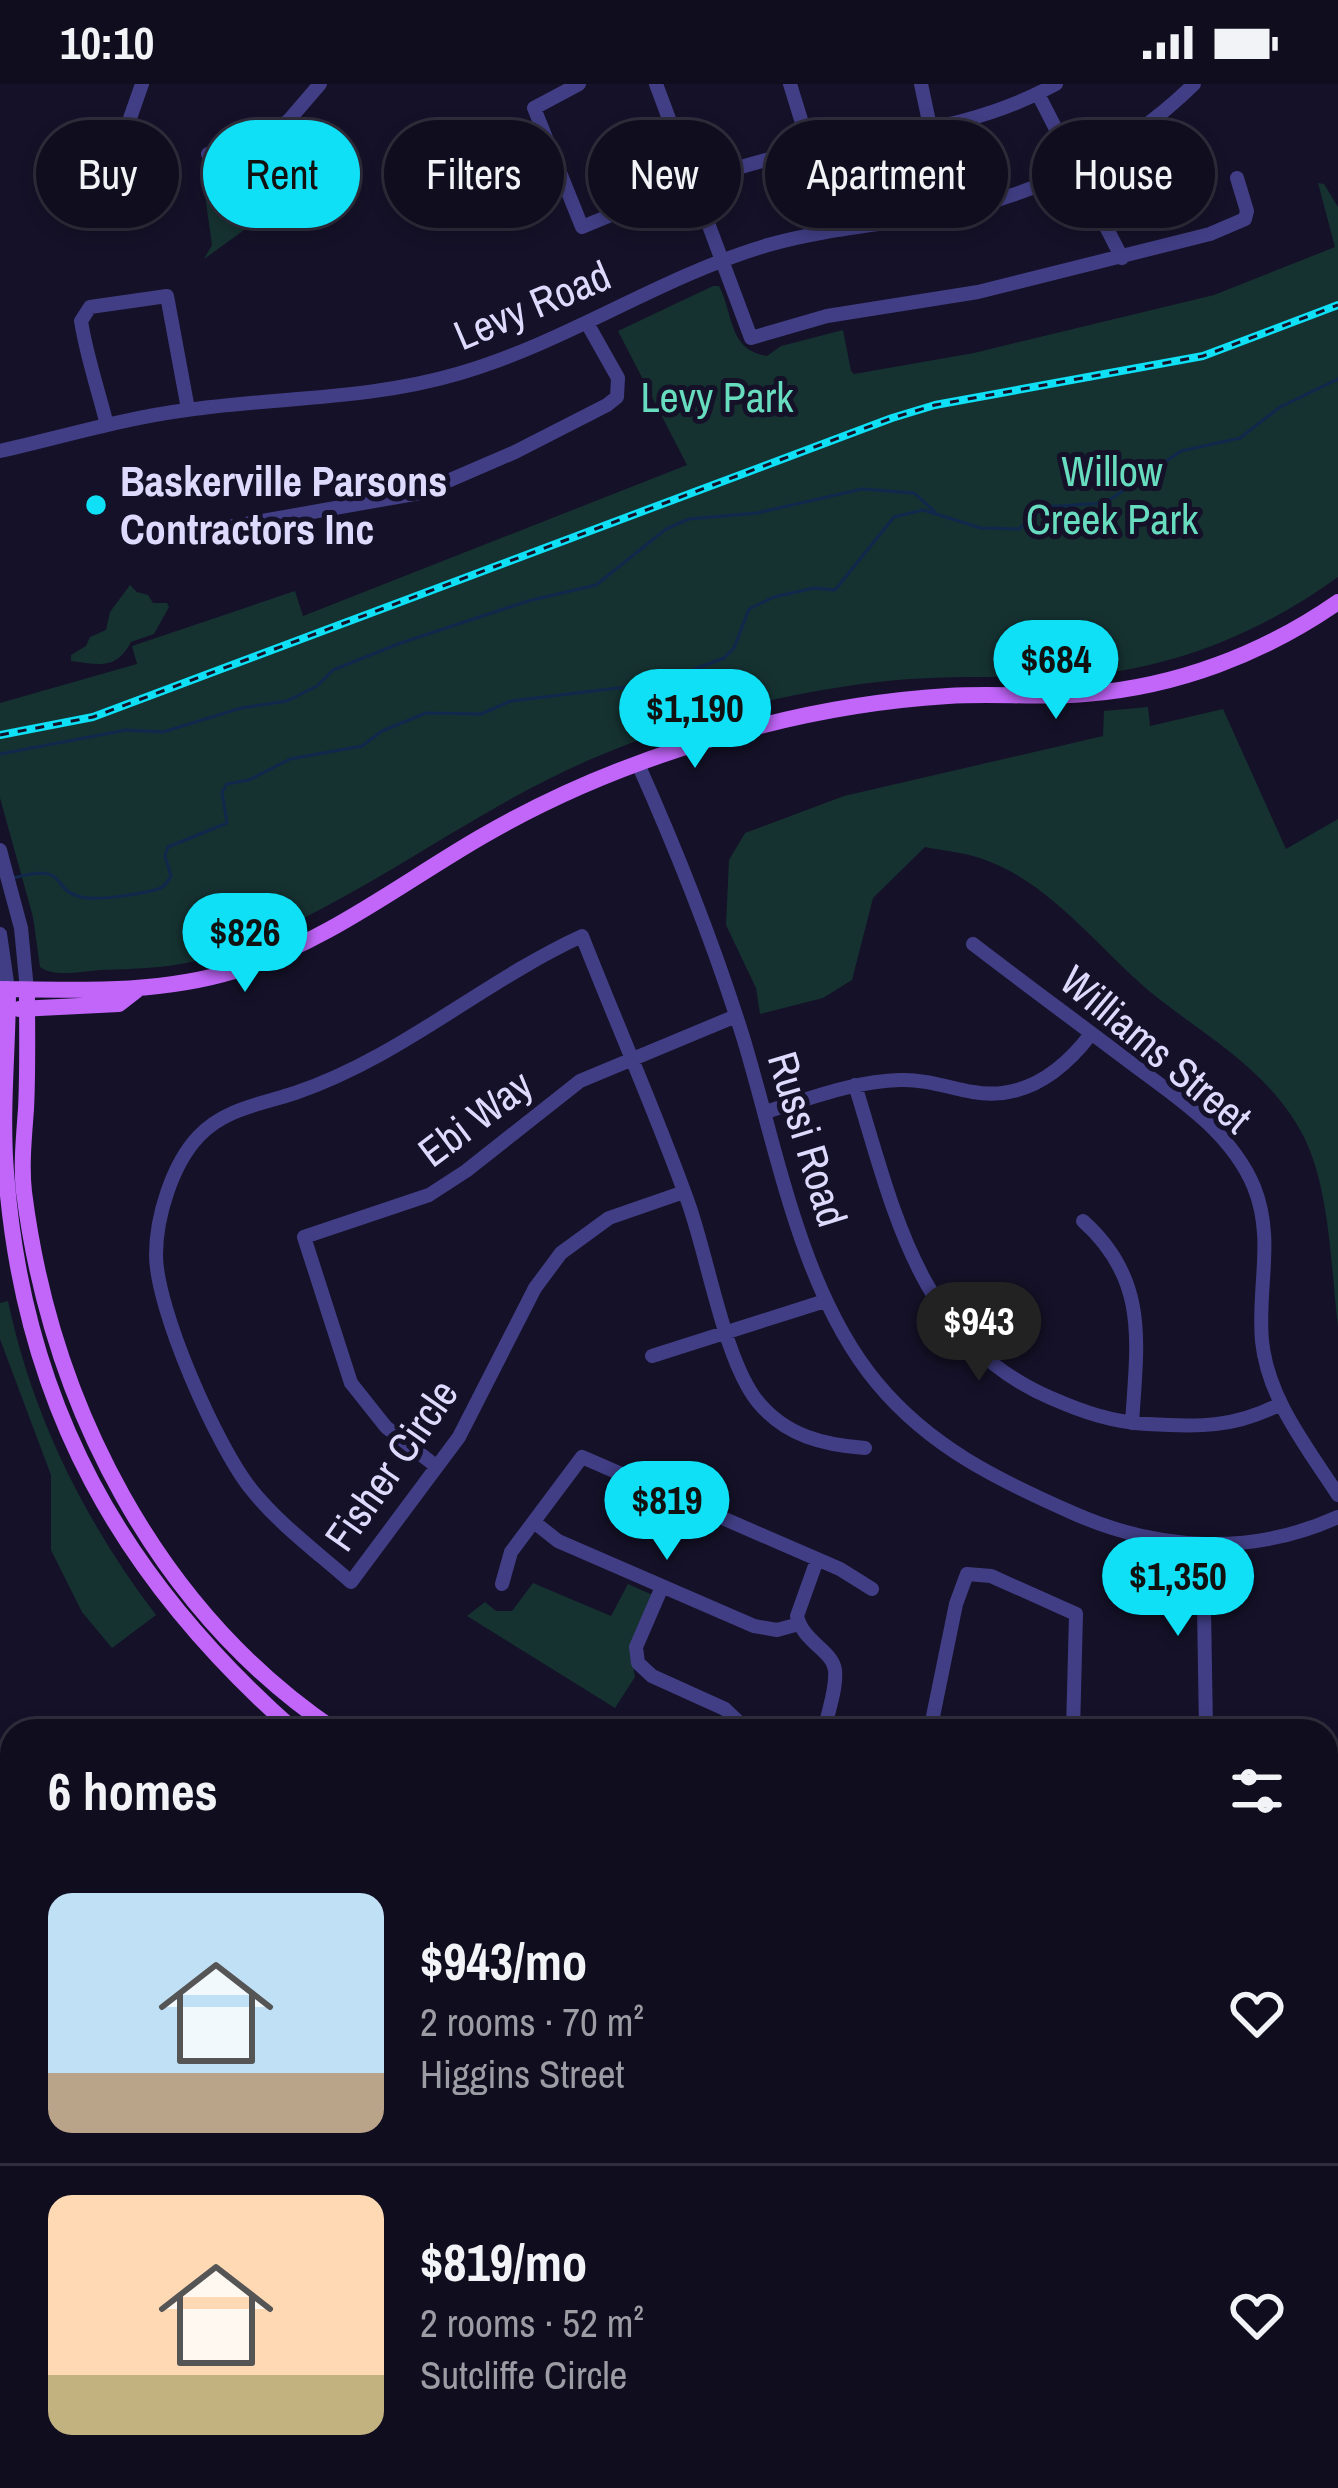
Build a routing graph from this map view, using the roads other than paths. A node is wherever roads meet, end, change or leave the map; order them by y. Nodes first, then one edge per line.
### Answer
1 (142, 84) edge
2 (320, 84) edge
3 (579, 84) edge
4 (656, 84) edge
5 (790, 84) edge
6 (921, 84) edge
7 (1056, 84) edge
8 (1194, 84) edge
9 (1038, 94) junction
10 (129, 120) edge
11 (290, 120) edge
12 (670, 120) edge
13 (801, 120) edge
14 (929, 120) edge
15 (971, 120) edge
16 (1051, 120) edge
17 (1150, 120) edge
18 (1237, 178) dead end
19 (1032, 188) edge
20 (588, 224) edge
21 (711, 228) edge
22 (1107, 228) edge
23 (1122, 258) junction
24 (723, 260) junction
25 (587, 322) junction
26 (188, 410) junction
27 (107, 425) junction
28 (0, 451) edge
29 (194, 533) dead end
30 (1338, 602) edge
31 (638, 764) junction
32 (1, 852) edge
33 (0, 934) edge
34 (973, 944) dead end
35 (4, 989) edge
36 (27, 999) junction
37 (4, 1009) edge
38 (736, 1016) junction
39 (1091, 1034) junction
40 (2, 1043) edge
41 (630, 1058) junction
42 (855, 1085) junction
43 (765, 1112) junction
44 (684, 1192) junction
45 (1083, 1221) dead end
46 (824, 1301) junction
47 (728, 1332) junction
48 (652, 1356) dead end
49 (1280, 1404) junction
50 (1132, 1423) junction
51 (865, 1448) dead end
52 (437, 1467) junction
53 (1338, 1495) edge
54 (1338, 1517) edge
55 (534, 1522) junction
56 (1203, 1546) junction
57 (818, 1560) junction
58 (502, 1584) dead end
59 (662, 1587) junction
60 (872, 1589) dead end
61 (799, 1624) junction
62 (282, 1719) edge
63 (320, 1719) edge
64 (735, 1719) edge
65 (827, 1719) edge
66 (933, 1719) edge
67 (1073, 1719) edge
68 (1206, 1719) edge

1 - 10 street
2 - 11 street
3 - 20 street
4 - 12 street
5 - 13 street
6 - 14 street
7 - 9 street
8 - 17 street, Levy Road
9 - 15 street
9 - 16 street
18 - 23 street
19 - 24 street, Levy Road
21 - 24 street
22 - 23 street
23 - 24 street
24 - 25 street, Levy Road
25 - 26 street, Levy Road
25 - 29 street
26 - 27 street, Levy Road
26 - 27 street
27 - 28 street, Levy Road
30 - 31 main road
31 - 36 main road
31 - 38 street, Russi Road
32 - 36 street
33 - 35 street
34 - 39 street, Williams Street
35 - 36 main road
35 - 37 main road
36 - 37 main road
36 - 63 main road
37 - 40 main road
38 - 41 street, Ebi Way
38 - 43 street, Russi Road
39 - 42 street
39 - 49 street, Williams Street
40 - 62 main road
41 - 44 street, Fisher Circle
41 - 52 street, Ebi Way
41 - 52 street, Fisher Circle
42 - 43 street
42 - 50 street
43 - 46 street, Russi Road
44 - 47 street, Fisher Circle
44 - 52 street, Fisher Circle
45 - 50 street
46 - 47 street
46 - 56 street, Russi Road
47 - 48 street
47 - 51 street, Fisher Circle
49 - 50 street
49 - 53 street, Williams Street
54 - 56 street, Russi Road
55 - 57 street
55 - 58 street
55 - 59 street
56 - 68 street
57 - 60 street
57 - 61 street
59 - 61 street
59 - 64 street
61 - 65 street
66 - 67 street

